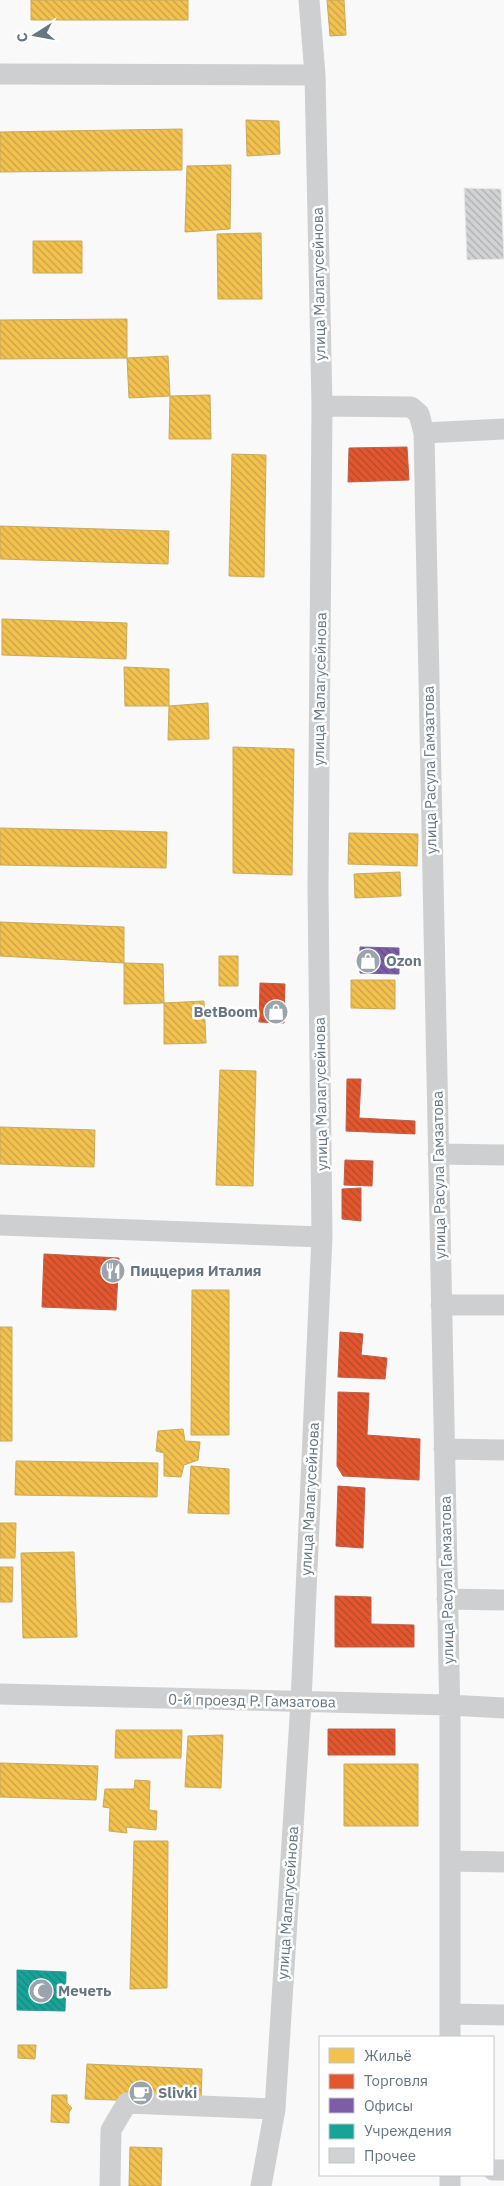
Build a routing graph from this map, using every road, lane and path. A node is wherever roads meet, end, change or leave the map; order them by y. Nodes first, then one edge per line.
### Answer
1 (309, 0) edge
2 (0, 74) edge
3 (315, 76) junction
4 (322, 406) junction
5 (504, 429) edge
6 (424, 433) junction
7 (438, 1154) junction
8 (504, 1155) edge
9 (0, 1225) edge
10 (322, 1237) junction
11 (441, 1304) junction
12 (504, 1305) edge
13 (444, 1449) junction
14 (504, 1450) edge
15 (447, 1599) junction
16 (504, 1600) edge
17 (0, 1694) edge
18 (300, 1702) junction
19 (449, 1705) junction
20 (504, 1708) edge
21 (450, 1861) junction
22 (504, 1862) edge
23 (450, 2014) junction
24 (504, 2016) edge
25 (450, 2036) edge
26 (275, 2109) junction
27 (110, 2186) edge
28 (261, 2186) edge

1 - 3 street, улица Малагусейнова
2 - 3 street
3 - 4 street, улица Малагусейнова
4 - 6 street, улица Расула Гамзатова
4 - 10 street, улица Малагусейнова
5 - 6 street
6 - 7 street, улица Расула Гамзатова
7 - 8 street
7 - 11 street, улица Расула Гамзатова
9 - 10 street
10 - 18 street, улица Малагусейнова
11 - 12 street
11 - 13 street, улица Расула Гамзатова
13 - 14 street
13 - 15 street, улица Расула Гамзатова
15 - 16 street
15 - 19 street, улица Расула Гамзатова
17 - 18 street, 0-й проезд Р. Гамзатова
18 - 19 street, 0-й проезд Р. Гамзатова
18 - 26 street, улица Малагусейнова
19 - 20 street, 0-й проезд Р. Гамзатова
19 - 21 street, улица Расула Гамзатова
21 - 22 street
21 - 23 street, улица Расула Гамзатова
23 - 24 street
23 - 25 street, улица Расула Гамзатова
26 - 27 street
26 - 28 street, улица Малагусейнова

